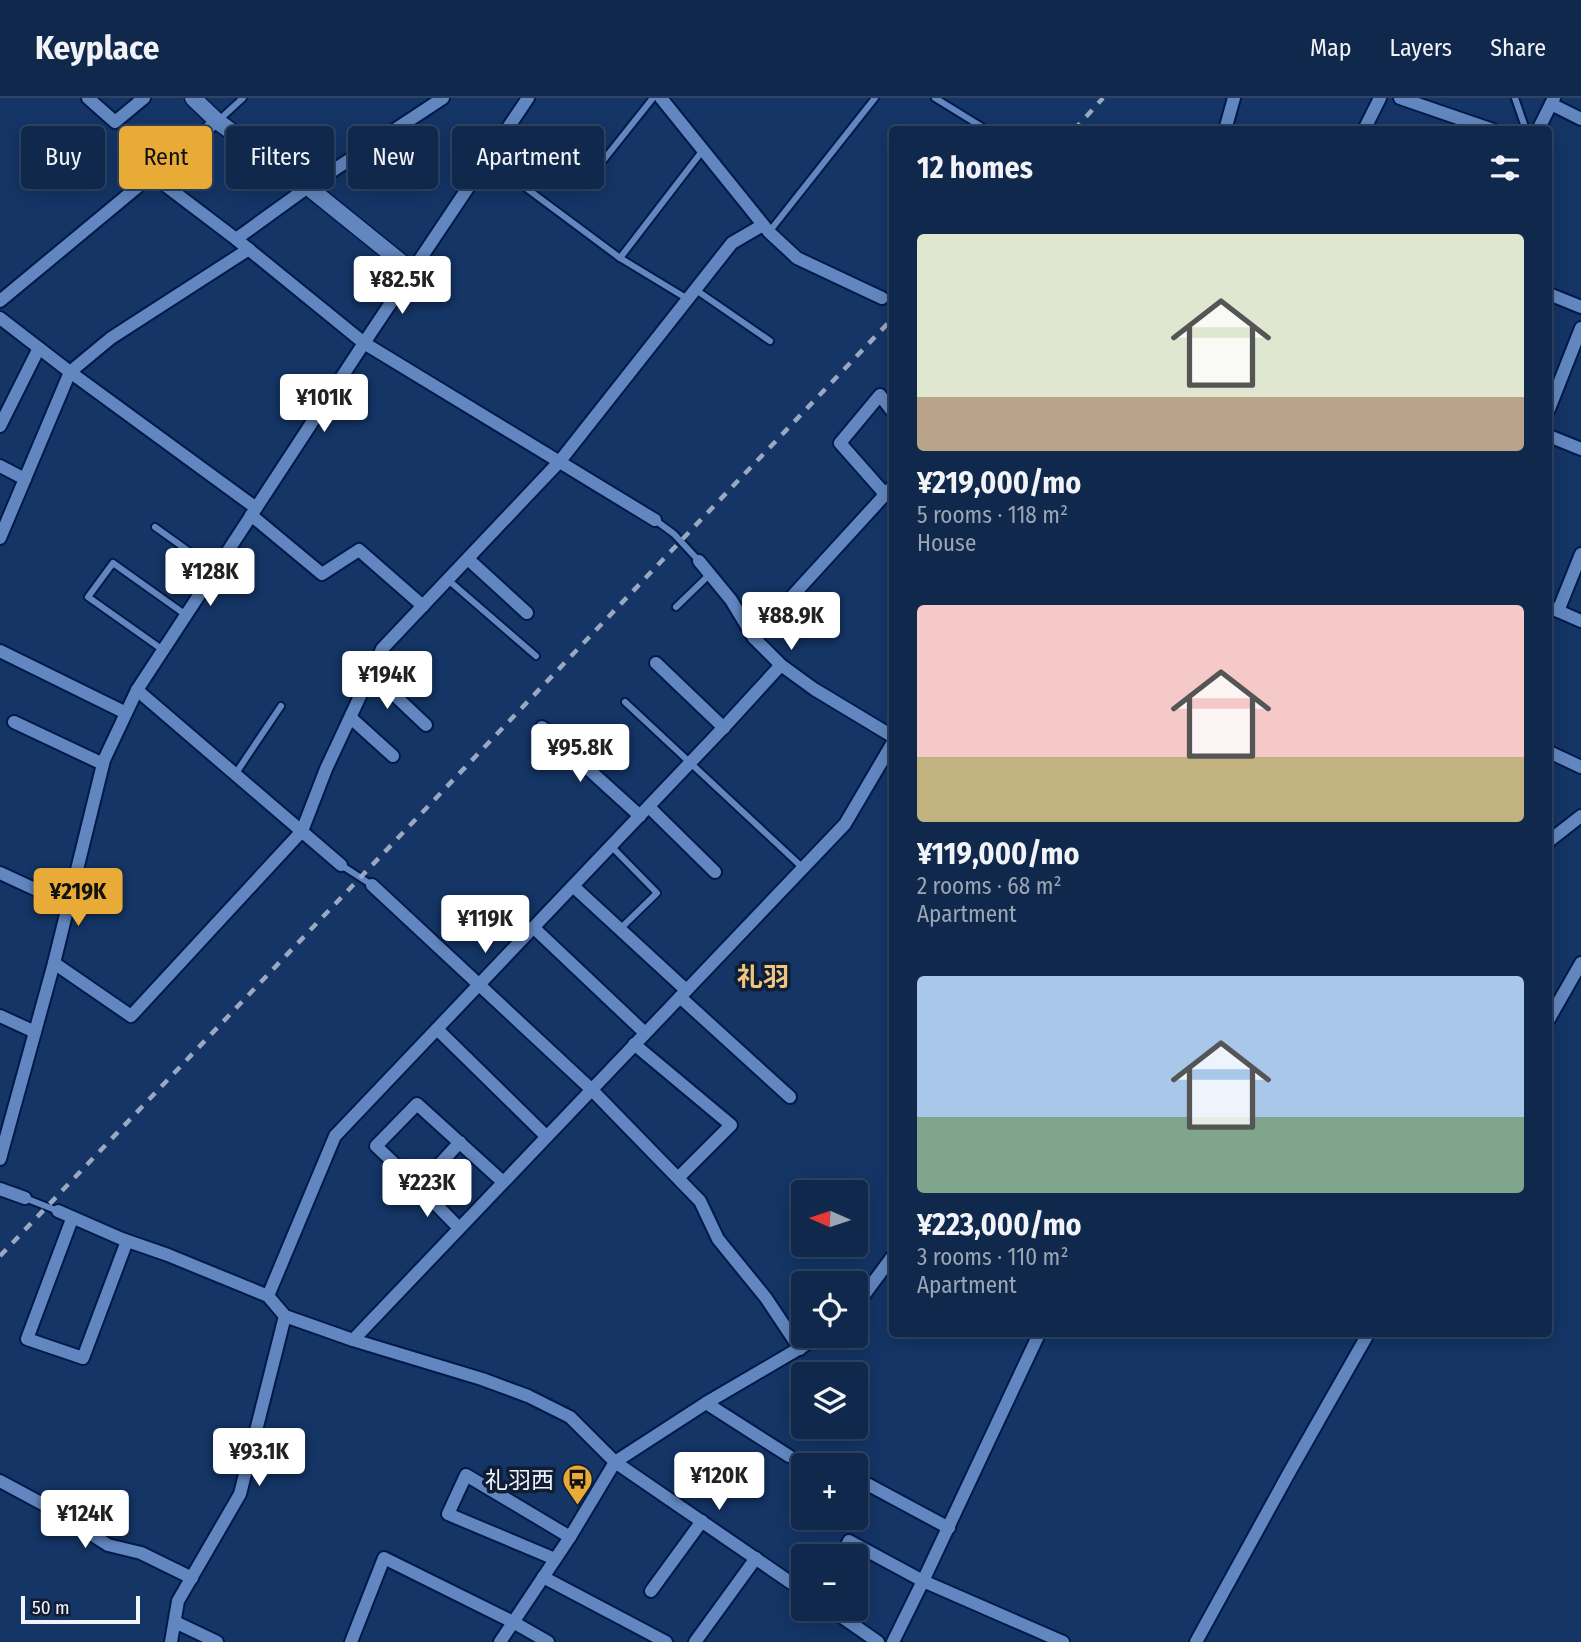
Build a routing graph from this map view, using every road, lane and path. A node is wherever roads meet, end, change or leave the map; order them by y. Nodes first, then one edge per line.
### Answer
1 (88, 98) edge
2 (144, 98) edge
3 (193, 98) edge
4 (243, 98) edge
5 (443, 98) edge
6 (528, 98) edge
7 (653, 98) edge
8 (661, 98) edge
9 (875, 98) edge
10 (935, 98) edge
11 (1234, 98) edge
12 (1380, 98) edge
13 (1399, 98) edge
14 (1515, 98) edge
15 (1553, 101) edge
16 (1581, 119) edge
17 (217, 121) junction
18 (211, 126) edge
19 (509, 126) edge
20 (980, 126) edge
21 (1226, 126) edge
22 (1366, 126) edge
23 (1481, 126) edge
24 (1525, 126) edge
25 (1540, 126) edge
26 (226, 128) edge
27 (703, 150) junction
28 (604, 159) edge
29 (334, 170) edge
30 (137, 189) edge
31 (170, 189) edge
32 (305, 189) edge
33 (310, 189) edge
34 (467, 189) edge
35 (527, 189) edge
36 (766, 229) junction
37 (236, 239) junction
38 (248, 249) junction
39 (620, 258) junction
40 (412, 271) junction
41 (690, 294) junction
42 (1552, 295) edge
43 (882, 298) dead end
44 (0, 301) edge
45 (1581, 307) edge
46 (0, 318) edge
47 (1581, 328) edge
48 (770, 341) dead end
49 (364, 343) junction
50 (39, 348) junction
51 (70, 372) junction
52 (1552, 400) edge
53 (889, 407) edge
54 (0, 426) edge
55 (1552, 437) edge
56 (1581, 449) edge
57 (560, 461) junction
58 (0, 466) edge
59 (25, 479) junction
60 (889, 490) edge
61 (253, 511) junction
62 (655, 520) joint
63 (155, 527) dead end
64 (0, 538) edge
65 (1581, 554) edge
66 (468, 559) junction
67 (699, 561) joint
68 (215, 570) junction
69 (710, 573) junction
70 (447, 579) junction
71 (423, 606) junction
72 (676, 607) dead end
73 (1553, 609) edge
74 (527, 613) dead end
75 (186, 615) junction
76 (1581, 621) edge
77 (754, 638) junction
78 (163, 650) junction
79 (0, 651) edge
80 (536, 656) dead end
81 (656, 663) dead end
82 (781, 665) junction
83 (372, 674) junction
84 (137, 690) junction
85 (625, 702) dead end
86 (281, 706) dead end
87 (126, 713) junction
88 (351, 718) junction
89 (14, 722) dead end
90 (426, 725) dead end
91 (542, 727) dead end
92 (724, 728) junction
93 (889, 734) edge
94 (889, 749) edge
95 (1552, 753) edge
96 (393, 756) dead end
97 (690, 763) junction
98 (103, 764) junction
99 (1581, 766) edge
100 (236, 773) junction
101 (645, 812) junction
102 (1581, 816) edge
103 (302, 831) junction
104 (1552, 839) edge
105 (611, 846) junction
106 (341, 865) joint
107 (803, 869) junction
108 (715, 872) dead end
109 (0, 873) edge
110 (372, 885) joint
111 (573, 886) junction
112 (67, 904) junction
113 (534, 928) junction
114 (620, 929) junction
115 (1581, 962) edge
116 (54, 963) junction
117 (479, 985) junction
118 (683, 993) junction
119 (1552, 1014) edge
120 (0, 1016) edge
121 (438, 1029) junction
122 (35, 1032) junction
123 (645, 1033) junction
124 (634, 1044) junction
125 (591, 1089) junction
126 (790, 1097) dead end
127 (3, 1133) edge
128 (546, 1136) junction
129 (460, 1142) junction
130 (0, 1159) edge
131 (678, 1178) junction
132 (503, 1182) junction
133 (419, 1187) junction
134 (0, 1189) edge
135 (25, 1198) joint
136 (58, 1211) joint
137 (72, 1219) junction
138 (459, 1228) junction
139 (127, 1241) junction
140 (889, 1261) edge
141 (868, 1290) edge
142 (268, 1296) junction
143 (285, 1316) junction
144 (1038, 1337) edge
145 (1366, 1337) edge
146 (353, 1340) junction
147 (800, 1349) joint
148 (706, 1403) junction
149 (789, 1456) dead end
150 (615, 1462) junction
151 (0, 1481) edge
152 (868, 1484) edge
153 (702, 1521) junction
154 (949, 1528) junction
155 (570, 1537) junction
156 (868, 1551) edge
157 (757, 1558) junction
158 (555, 1559) junction
159 (543, 1577) junction
160 (192, 1578) junction
161 (923, 1581) junction
162 (791, 1582) edge
163 (651, 1591) dead end
164 (848, 1621) edge
165 (175, 1622) junction
166 (513, 1622) junction
167 (171, 1642) edge
168 (217, 1642) edge
169 (351, 1642) edge
170 (500, 1642) edge
171 (548, 1642) edge
172 (666, 1642) edge
173 (695, 1642) edge
174 (878, 1642) edge
175 (892, 1642) edge
176 (1063, 1642) edge
177 (1196, 1642) edge

1 - 2 street
3 - 17 street
4 - 17 lane
5 - 29 street
6 - 19 street
7 - 28 lane
8 - 27 street
9 - 36 lane
10 - 20 lane
11 - 21 street
12 - 22 street
13 - 23 street
14 - 24 lane
15 - 16 street
15 - 25 street
17 - 18 street
17 - 26 street
27 - 36 street
27 - 39 lane
30 - 44 street
31 - 37 street
32 - 37 street
33 - 40 street
34 - 40 street
35 - 39 lane
36 - 41 street
36 - 43 street
37 - 38 street
38 - 49 street
38 - 51 street
39 - 41 lane
40 - 49 street
41 - 48 lane
41 - 57 street
42 - 45 street
46 - 50 street
47 - 52 street
49 - 57 street
49 - 61 street
50 - 51 street
50 - 54 street
51 - 59 street
51 - 61 street
53 - 60 street
55 - 56 street
57 - 62 street
57 - 66 street
58 - 59 street
59 - 64 street
60 - 77 street
61 - 68 street
61 - 71 street
62 - 67 lane
63 - 68 lane
65 - 73 street
66 - 70 street
66 - 74 street
67 - 69 street
68 - 75 street
69 - 72 lane
69 - 77 street
70 - 71 street
70 - 80 lane
71 - 83 street
73 - 76 street
75 - 78 street
75 - 78 lane
77 - 82 street
78 - 84 street
79 - 87 street
81 - 92 street
82 - 92 street
82 - 93 street
83 - 88 street
83 - 90 street
84 - 87 street
84 - 100 street
85 - 97 lane
86 - 100 lane
87 - 98 street
88 - 96 street
88 - 103 street
89 - 98 street
91 - 101 street
92 - 97 street
94 - 107 street
95 - 99 street
97 - 101 street
97 - 107 lane
98 - 112 street
100 - 103 street
101 - 105 street
101 - 108 street
102 - 104 street
103 - 106 street
103 - 116 street
105 - 111 street
105 - 114 lane
106 - 110 lane
107 - 118 street
109 - 112 street
110 - 117 street
111 - 113 street
111 - 114 street
112 - 116 street
113 - 117 street
113 - 123 street
114 - 118 street
115 - 119 street
116 - 122 street
117 - 121 street
117 - 125 street
118 - 123 street
118 - 126 street
120 - 122 street
121 - 128 street
121 - 142 street
122 - 127 street
123 - 124 street
124 - 125 street
124 - 131 street
125 - 128 street
125 - 131 street
127 - 130 street
128 - 132 street
129 - 132 street
129 - 133 street
129 - 133 street
131 - 147 street
132 - 138 street
133 - 138 street
134 - 135 street
135 - 136 lane
136 - 137 street
137 - 139 street
137 - 139 street
138 - 146 street
139 - 142 street
140 - 141 street
142 - 143 street
143 - 146 street
143 - 160 street
144 - 154 street
145 - 177 street
146 - 150 street
147 - 148 street
148 - 149 street
148 - 150 street
150 - 153 street
150 - 155 street
151 - 160 street
152 - 154 street
153 - 157 street
153 - 163 street
154 - 161 street
155 - 158 street
155 - 158 street
156 - 161 street
157 - 162 street
157 - 173 street
158 - 159 street
159 - 166 street
159 - 172 street
160 - 165 street
161 - 175 street
161 - 176 street
164 - 174 street
165 - 167 street
165 - 168 street
166 - 169 street
166 - 170 street
166 - 171 street

